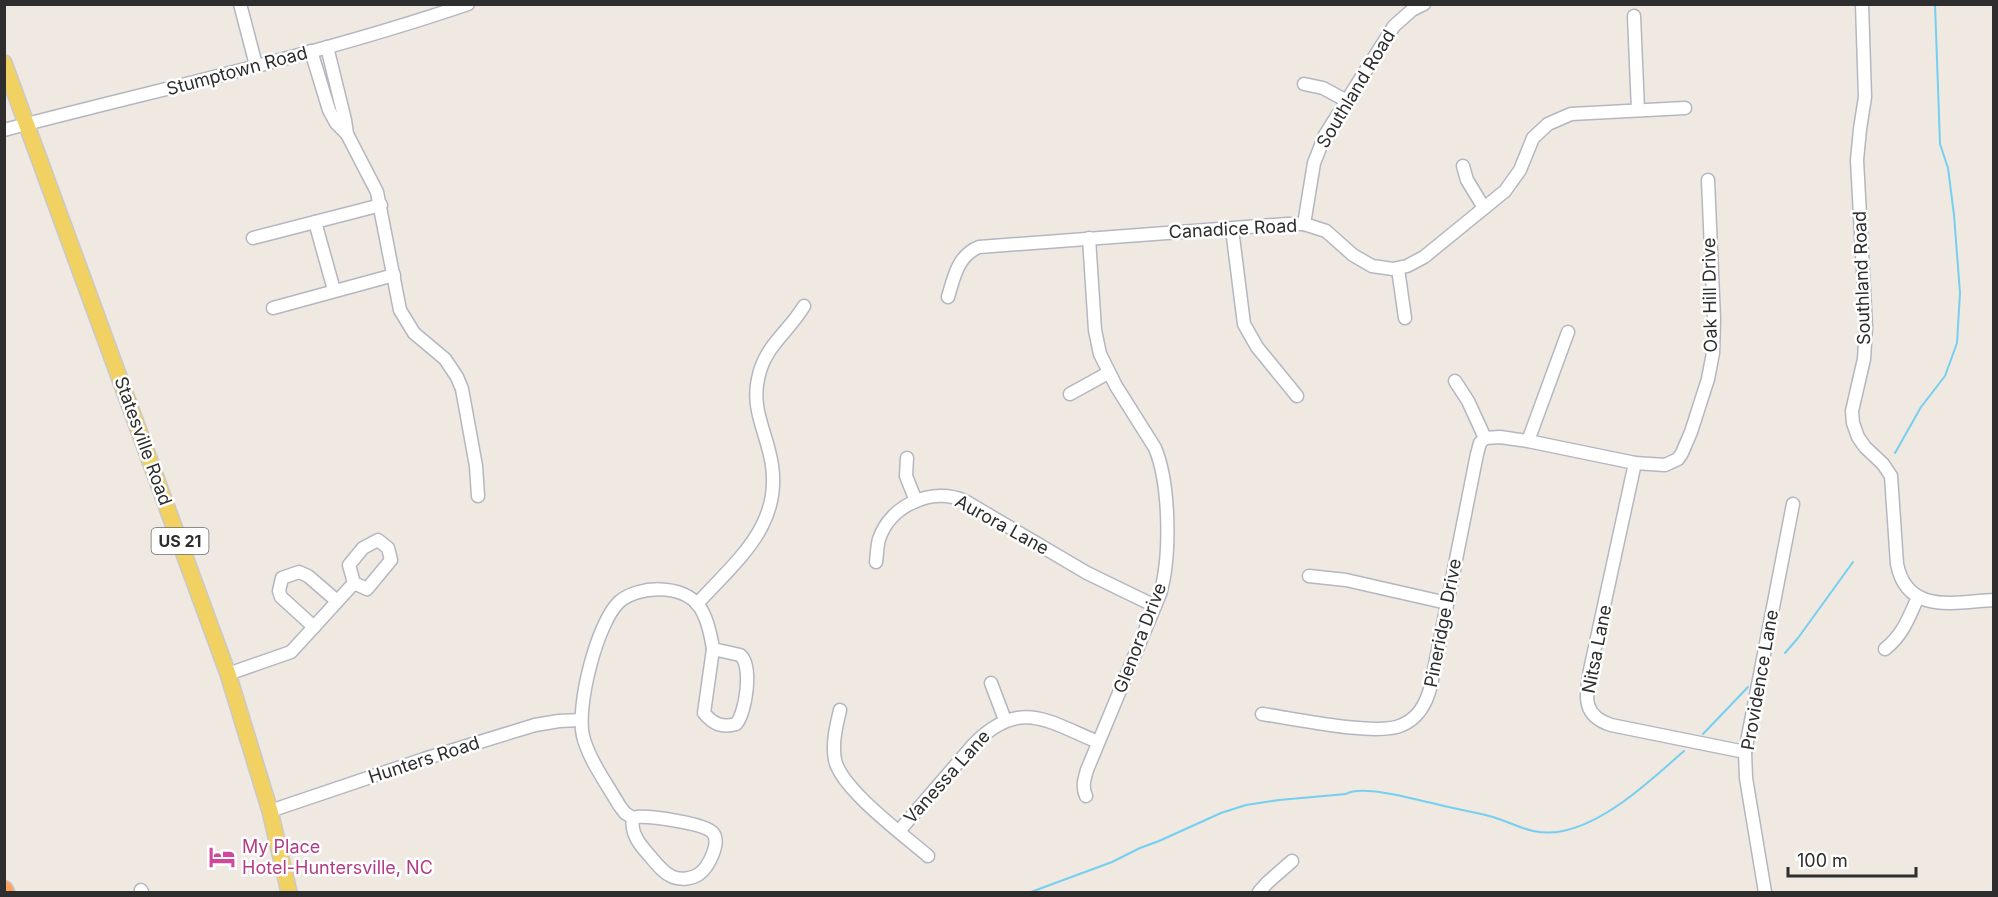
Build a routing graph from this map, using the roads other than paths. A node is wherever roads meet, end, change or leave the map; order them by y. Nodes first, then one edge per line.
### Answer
1 (240, 4) edge
2 (468, 4) edge
3 (1424, 4) edge
4 (1862, 4) edge
5 (1409, 7) edge
6 (1634, 16) dead end
7 (327, 47) junction
8 (311, 51) junction
9 (4, 63) edge
10 (256, 66) junction
11 (1304, 84) dead end
12 (1347, 101) junction
13 (1685, 108) dead end
14 (1638, 110) junction
15 (27, 124) junction
16 (4, 130) edge
17 (346, 134) junction
18 (1463, 166) dead end
19 (1708, 180) dead end
20 (381, 205) junction
21 (1484, 208) junction
22 (315, 222) junction
23 (1304, 224) junction
24 (1232, 229) junction
25 (253, 238) dead end
26 (1089, 238) junction
27 (1398, 269) junction
28 (394, 275) junction
29 (334, 290) junction
30 (948, 297) dead end
31 (804, 306) dead end
32 (273, 308) dead end
33 (1405, 318) dead end
34 (1568, 332) dead end
35 (1108, 373) junction
36 (1455, 381) dead end
37 (1070, 394) dead end
38 (1297, 396) dead end
39 (1485, 438) junction
40 (1528, 441) junction
41 (907, 458) dead end
42 (1635, 463) junction
43 (478, 496) dead end
44 (916, 501) junction
45 (1793, 504) dead end
46 (876, 562) dead end
47 (1309, 576) dead end
48 (354, 583) dead end
49 (1918, 597) junction
50 (1994, 600) edge
51 (337, 601) junction
52 (1447, 603) junction
53 (697, 604) junction
54 (1155, 606) junction
55 (314, 627) junction
56 (1885, 648) dead end
57 (713, 649) junction
58 (228, 674) junction
59 (991, 683) dead end
60 (840, 710) dead end
61 (1262, 714) dead end
62 (581, 720) junction
63 (1005, 720) junction
64 (1098, 742) junction
65 (1745, 752) junction
66 (1086, 796) dead end
67 (270, 812) junction
68 (633, 818) junction
69 (899, 831) junction
70 (928, 856) dead end
71 (1292, 861) dead end
72 (289, 892) edge
73 (1259, 892) edge
74 (1765, 892) edge

1 - 10 street
2 - 7 street, Stumptown Road
3 - 5 street, Southland Road
4 - 49 street, Southland Road
5 - 12 street, Southland Road
6 - 14 street
7 - 8 street, Stumptown Road
7 - 17 street
8 - 10 street, Stumptown Road
8 - 17 street
9 - 15 main road, Statesville Road / US 21
10 - 15 street, Stumptown Road
11 - 12 street
12 - 23 street, Southland Road
13 - 14 street
14 - 21 street
15 - 16 street, Stumptown Road
15 - 58 main road, Statesville Road / US 21
17 - 20 street
18 - 21 street
19 - 42 street, Oak Hill Drive
20 - 22 street
20 - 28 street
21 - 27 street
22 - 25 street
22 - 29 street
23 - 24 street, Canadice Road
23 - 27 street, Canadice Road
24 - 26 street, Canadice Road
24 - 38 street
26 - 30 street, Canadice Road
26 - 35 street, Glenora Drive
27 - 33 street
28 - 29 street
28 - 43 street
29 - 32 street
31 - 53 street
34 - 40 street
35 - 37 street
35 - 54 street, Glenora Drive
36 - 39 street
39 - 40 street, Oak Hill Drive
39 - 52 street, Pineridge Drive
40 - 42 street, Oak Hill Drive
41 - 44 street
42 - 65 street, Nitsa Lane
44 - 46 street, Aurora Lane
44 - 54 street, Aurora Lane
45 - 65 street, Providence Lane
47 - 52 street
48 - 51 street
49 - 50 street
49 - 56 street
51 - 55 street
51 - 55 street
52 - 61 street, Pineridge Drive
53 - 57 street
53 - 62 street
54 - 64 street, Glenora Drive
55 - 58 street
57 - 57 street
58 - 67 main road, Statesville Road / US 21
59 - 63 street
60 - 69 street
62 - 67 street, Hunters Road
62 - 68 street
63 - 64 street, Vanessa Lane
63 - 69 street, Vanessa Lane
64 - 66 street, Glenora Drive
65 - 74 street, Providence Lane
67 - 72 main road, Statesville Road / US 21
68 - 68 street
69 - 70 street
71 - 73 street

